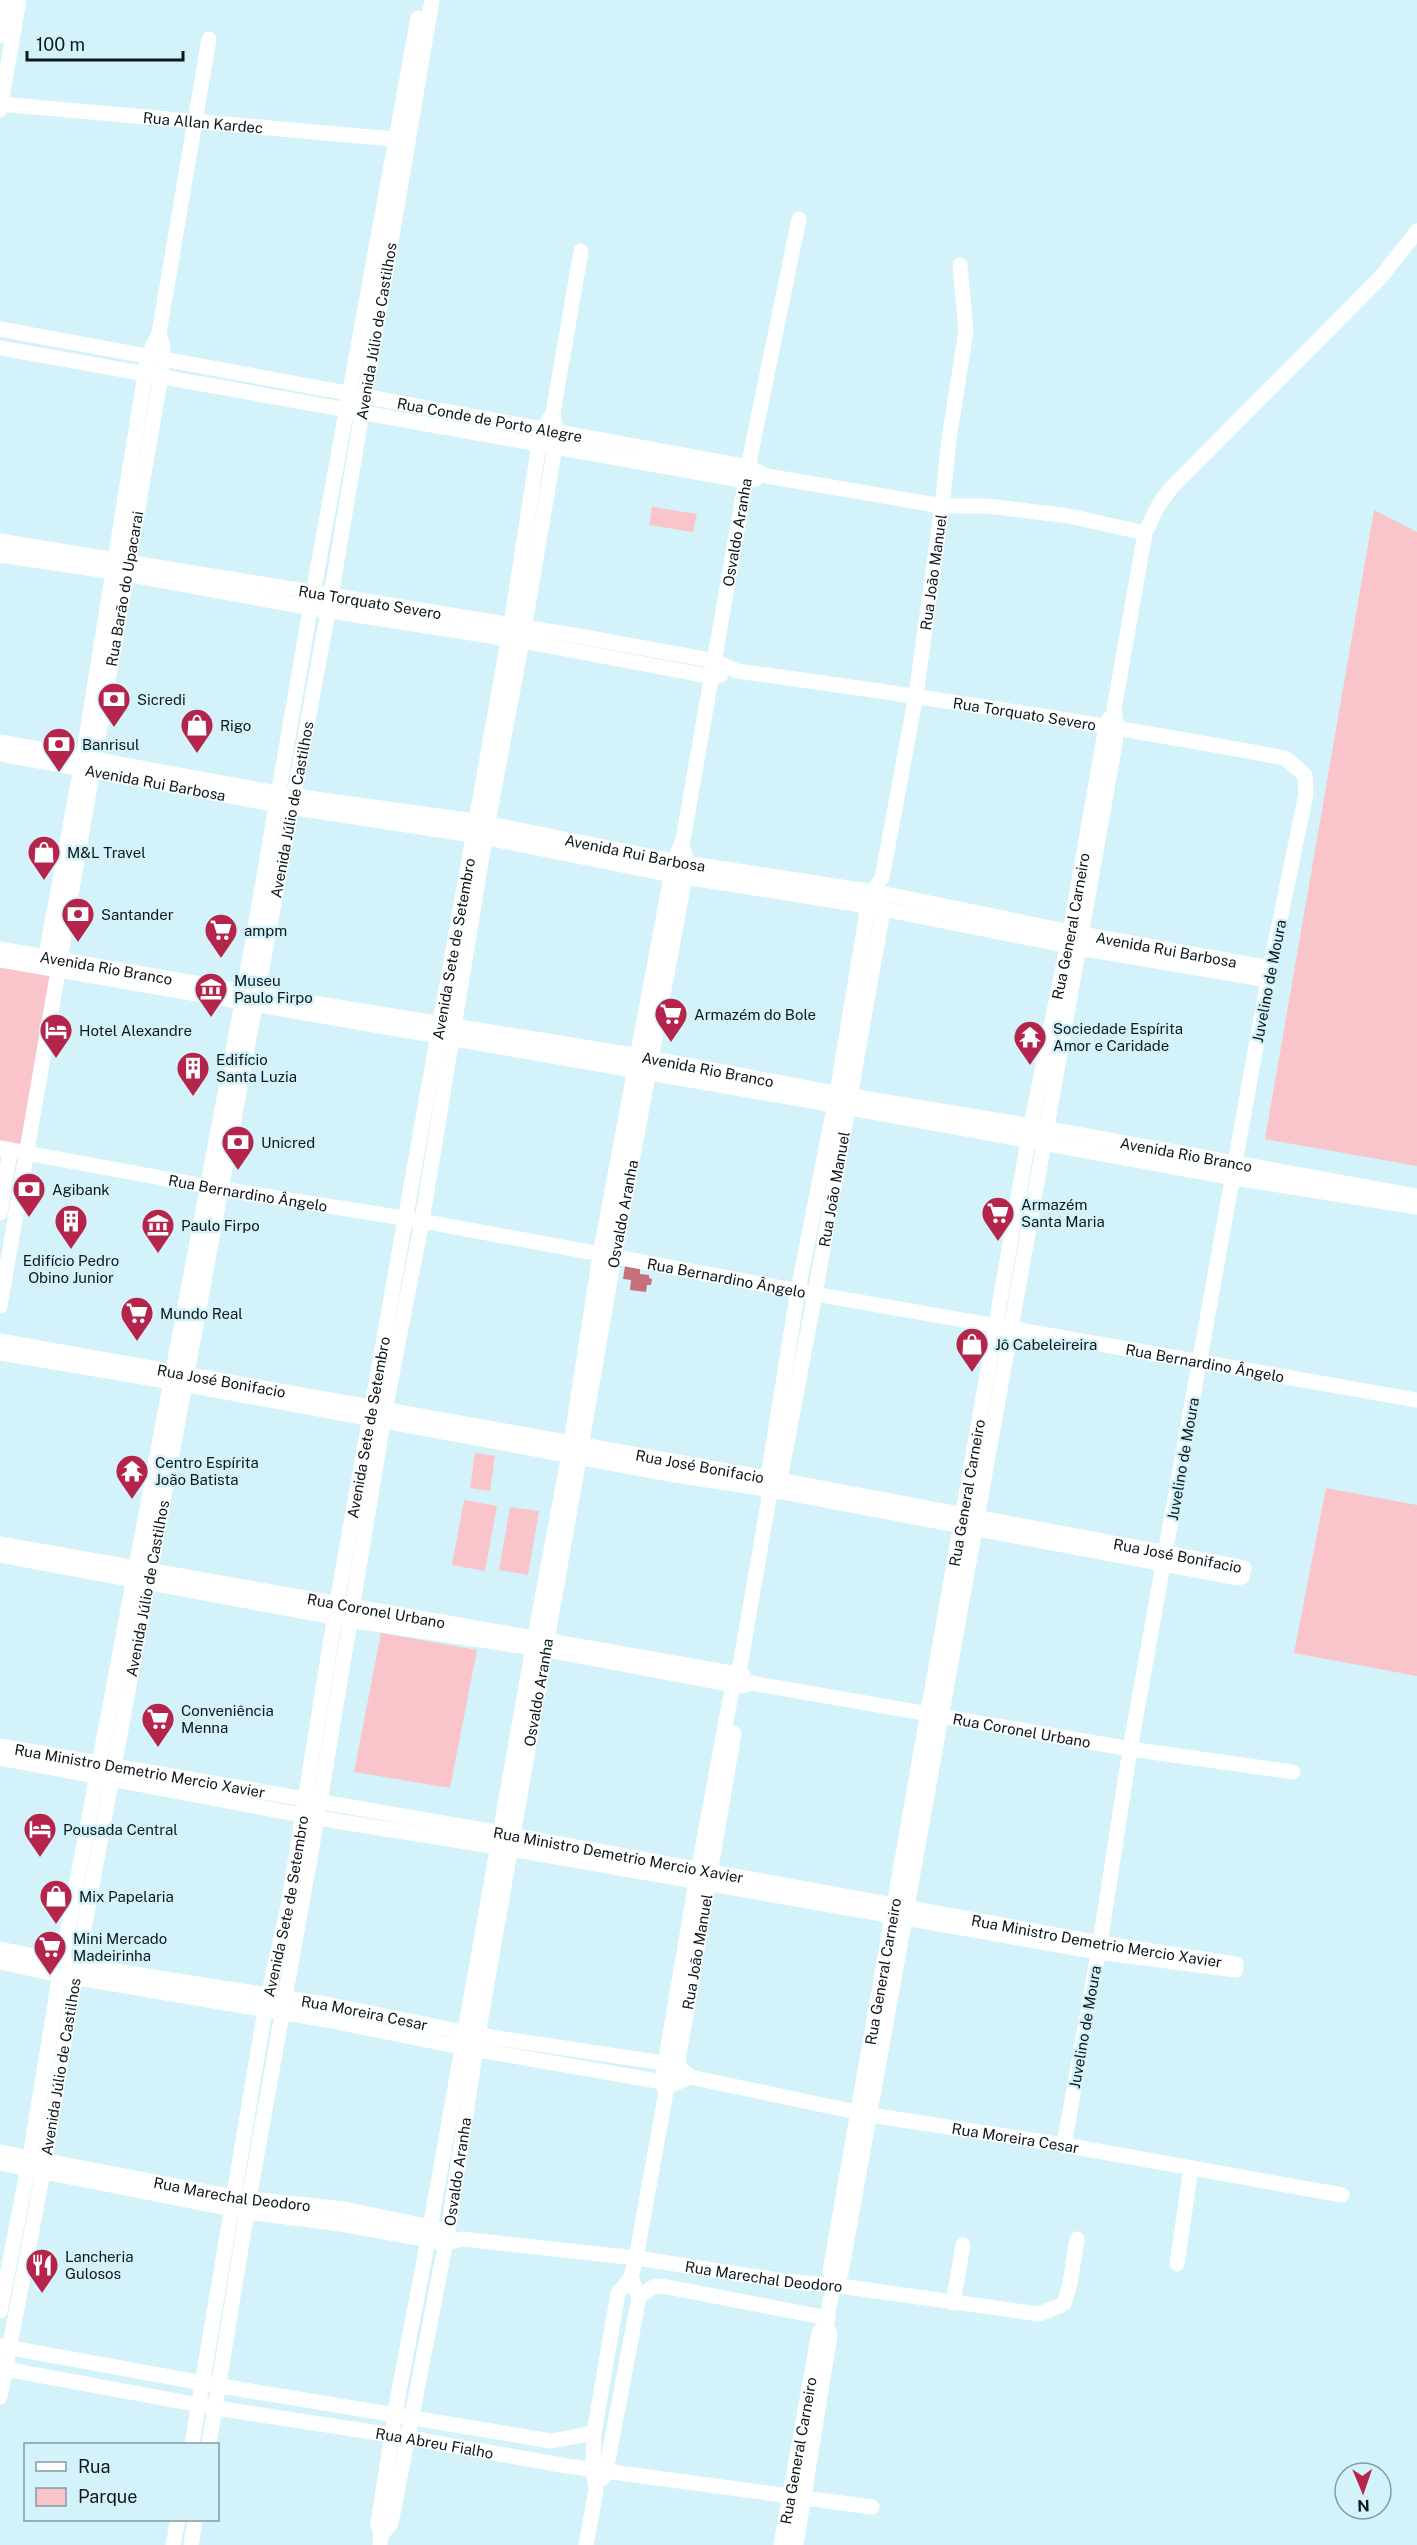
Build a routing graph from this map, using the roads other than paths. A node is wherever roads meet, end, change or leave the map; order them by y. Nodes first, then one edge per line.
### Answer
1 (6, 0) edge
2 (19, 0) edge
3 (427, 2) edge
4 (0, 36) edge
5 (209, 39) dead end
6 (0, 106) edge
7 (193, 123) junction
8 (401, 139) junction
9 (799, 219) dead end
10 (1417, 231) edge
11 (581, 251) dead end
12 (960, 265) dead end
13 (0, 329) edge
14 (65, 341) junction
15 (0, 348) edge
16 (155, 357) junction
17 (60, 358) junction
18 (154, 374) junction
19 (253, 384) junction
20 (355, 403) junction
21 (451, 420) junction
22 (551, 435) junction
23 (539, 444) junction
24 (747, 474) junction
25 (942, 506) junction
26 (1145, 533) junction
27 (0, 541) edge
28 (40, 554) junction
29 (0, 555) edge
30 (120, 567) junction
31 (525, 579) junction
32 (312, 600) junction
33 (329, 603) junction
34 (517, 632) junction
35 (714, 669) junction
36 (916, 695) junction
37 (1111, 726) junction
38 (0, 742) edge
39 (0, 754) edge
40 (88, 764) junction
41 (1305, 775) joint
42 (285, 800) junction
43 (480, 829) junction
44 (680, 865) junction
45 (877, 900) junction
46 (1074, 940) junction
47 (0, 949) edge
48 (0, 960) edge
49 (52, 964) junction
50 (1269, 974) junction
51 (250, 999) junction
52 (446, 1031) junction
53 (644, 1065) junction
54 (843, 1100) junction
55 (939, 1118) junction
56 (1041, 1133) junction
57 (1028, 1141) junction
58 (5, 1149) edge
59 (27, 1154) junction
60 (822, 1170) junction
61 (1235, 1171) junction
62 (837, 1173) junction
63 (1022, 1176) junction
64 (1038, 1179) junction
65 (1321, 1186) junction
66 (214, 1188) junction
67 (1417, 1196) edge
68 (1417, 1207) edge
69 (0, 1213) edge
70 (405, 1219) junction
71 (1014, 1219) junction
72 (422, 1221) junction
73 (1030, 1223) junction
74 (607, 1256) junction
75 (1005, 1270) junction
76 (1021, 1273) junction
77 (798, 1290) junction
78 (815, 1294) junction
79 (0, 1306) edge
80 (1003, 1327) junction
81 (0, 1341) edge
82 (0, 1353) edge
83 (1200, 1360) junction
84 (121, 1368) junction
85 (179, 1377) junction
86 (790, 1386) junction
87 (1417, 1400) edge
88 (378, 1414) junction
89 (576, 1450) junction
90 (772, 1487) junction
91 (969, 1521) junction
92 (0, 1544) edge
93 (0, 1556) edge
94 (47, 1558) junction
95 (1165, 1559) junction
96 (143, 1576) junction
97 (344, 1611) junction
98 (541, 1643) junction
99 (741, 1678) junction
100 (934, 1716) junction
101 (0, 1746) edge
102 (1130, 1749) junction
103 (0, 1758) edge
104 (107, 1771) junction
105 (1293, 1772) dead end
106 (311, 1808) junction
107 (506, 1841) junction
108 (703, 1877) junction
109 (294, 1907) junction
110 (900, 1912) junction
111 (1099, 1947) junction
112 (0, 1949) edge
113 (11, 1960) edge
114 (68, 1969) junction
115 (266, 2003) junction
116 (284, 2006) junction
117 (470, 2041) junction
118 (567, 2047) junction
119 (563, 2063) junction
120 (671, 2064) junction
121 (690, 2077) junction
122 (668, 2086) junction
123 (249, 2103) junction
124 (266, 2106) junction
125 (864, 2114) junction
126 (44, 2115) junction
127 (446, 2139) junction
128 (462, 2142) junction
129 (1064, 2145) junction
130 (0, 2152) edge
131 (0, 2163) edge
132 (28, 2163) junction
133 (44, 2166) junction
134 (1191, 2168) junction
135 (1342, 2195) dead end
136 (241, 2204) junction
137 (430, 2234) junction
138 (447, 2237) junction
139 (1077, 2239) dead end
140 (963, 2245) dead end
141 (11, 2252) junction
142 (27, 2255) junction
143 (636, 2258) junction
144 (1177, 2264) dead end
145 (631, 2278) junction
146 (833, 2286) junction
147 (639, 2297) junction
148 (953, 2303) junction
149 (0, 2311) edge
150 (828, 2319) junction
151 (218, 2344) junction
152 (4, 2347) edge
153 (2, 2369) edge
154 (403, 2371) junction
155 (421, 2374) junction
156 (203, 2383) junction
157 (219, 2386) junction
158 (0, 2397) edge
159 (199, 2404) junction
160 (216, 2408) junction
161 (393, 2425) junction
162 (409, 2428) junction
163 (594, 2433) junction
164 (192, 2443) edge
165 (209, 2443) edge
166 (600, 2470) junction
167 (796, 2498) junction
168 (872, 2507) dead end
169 (178, 2521) edge
170 (195, 2521) edge
171 (381, 2540) edge
172 (789, 2543) edge
173 (175, 2545) edge
174 (191, 2545) edge
175 (586, 2545) edge

1 - 4 street
2 - 6 street
3 - 8 street, Avenida Júlio de Castilhos
5 - 7 street, Rua Barão do Upacarai
6 - 7 street, Rua Allan Kardec
7 - 8 street, Rua Allan Kardec
7 - 16 street, Rua Barão do Upacarai
8 - 20 street, Avenida Júlio de Castilhos
9 - 24 street, Osvaldo Aranha
10 - 26 street
11 - 22 street, Avenida Sete de Setembro
12 - 25 street, Rua João Manuel
13 - 14 street, Rua Conde de Porto Alegre
14 - 16 street, Rua Conde de Porto Alegre
14 - 17 street
15 - 17 street, Rua Conde de Porto Alegre
16 - 18 street, Rua Barão do Upacarai
16 - 19 street, Rua Conde de Porto Alegre
17 - 18 street, Rua Conde de Porto Alegre
18 - 19 street, Rua Conde de Porto Alegre
18 - 30 street, Rua Barão do Upacarai
19 - 20 street, Rua Conde de Porto Alegre
20 - 21 street, Rua Conde de Porto Alegre
20 - 32 street, Avenida Júlio de Castilhos
20 - 33 street, Avenida Júlio de Castilhos
21 - 22 street, Rua Conde de Porto Alegre
21 - 23 street, Rua Conde de Porto Alegre
22 - 23 street, Rua Conde de Porto Alegre
22 - 24 street, Rua Conde de Porto Alegre
22 - 31 street, Avenida Sete de Setembro
23 - 31 street, Avenida Sete de Setembro
24 - 25 street, Rua Conde de Porto Alegre
24 - 35 street, Osvaldo Aranha
25 - 26 street, Rua Conde de Porto Alegre
25 - 36 street, Rua João Manuel
26 - 37 street, Rua General Carneiro
27 - 28 street, Rua Torquato Severo
28 - 29 street, Rua Torquato Severo
28 - 30 street, Rua Torquato Severo
30 - 32 street, Rua Torquato Severo
30 - 40 street, Rua Barão do Upacarai
31 - 34 street, Avenida Sete de Setembro
32 - 33 street, Rua Torquato Severo
32 - 42 street, Avenida Júlio de Castilhos
33 - 34 street, Rua Torquato Severo
33 - 42 street, Avenida Júlio de Castilhos
34 - 35 street, Rua Torquato Severo
34 - 43 street, Avenida Sete de Setembro
35 - 36 street, Rua Torquato Severo
35 - 44 street, Osvaldo Aranha
36 - 37 street, Rua Torquato Severo
36 - 45 street, Rua João Manuel
37 - 41 street, Rua Torquato Severo
37 - 46 street, Rua General Carneiro
38 - 40 street, Avenida Rui Barbosa
39 - 40 street, Avenida Rui Barbosa
40 - 42 street, Avenida Rui Barbosa
40 - 49 street, Rua Barão do Upacarai
41 - 50 street, Juvelino de Moura
42 - 43 street, Avenida Rui Barbosa
42 - 51 street, Avenida Júlio de Castilhos
43 - 44 street, Avenida Rui Barbosa
43 - 52 street, Avenida Sete de Setembro
44 - 45 street, Avenida Rui Barbosa
44 - 53 street, Osvaldo Aranha
45 - 46 street, Avenida Rui Barbosa
45 - 54 street, Rua João Manuel
46 - 50 street, Avenida Rui Barbosa
46 - 56 street, Rua General Carneiro
47 - 49 street, Avenida Rio Branco
48 - 49 street, Avenida Rio Branco
49 - 51 street, Avenida Rio Branco
49 - 59 street, Rua Barão do Upacarai
50 - 61 street, Juvelino de Moura
51 - 52 street, Avenida Rio Branco
51 - 66 street, Avenida Júlio de Castilhos
52 - 53 street, Avenida Rio Branco
52 - 70 street, Avenida Sete de Setembro
52 - 72 street, Avenida Sete de Setembro
53 - 54 street, Avenida Rio Branco
53 - 74 street, Osvaldo Aranha
54 - 55 street, Avenida Rio Branco
54 - 60 street, Rua João Manuel
54 - 62 street, Rua João Manuel
55 - 56 street, Avenida Rio Branco
55 - 57 street, Avenida Rio Branco
56 - 57 street, Avenida Rio Branco
56 - 61 street, Avenida Rio Branco
56 - 64 street, Rua General Carneiro
57 - 63 street, Rua General Carneiro
58 - 59 street, Rua Bernardino Ângelo
58 - 69 street
59 - 66 street, Rua Bernardino Ângelo
59 - 79 street, Rua Barão do Upacarai
60 - 62 street
60 - 77 street, Rua João Manuel
61 - 65 street, Avenida Rio Branco
61 - 83 street, Juvelino de Moura
62 - 78 street, Rua João Manuel
63 - 64 street
63 - 71 street, Rua General Carneiro
64 - 73 street, Rua General Carneiro
65 - 67 street, Avenida Rio Branco
65 - 68 street, Avenida Rio Branco
66 - 70 street, Rua Bernardino Ângelo
66 - 85 street, Avenida Júlio de Castilhos
70 - 72 street, Rua Bernardino Ângelo
70 - 88 street, Avenida Sete de Setembro
71 - 73 street
71 - 75 street, Rua General Carneiro
72 - 74 street, Rua Bernardino Ângelo
72 - 88 street, Avenida Sete de Setembro
73 - 76 street, Rua General Carneiro
74 - 77 street, Rua Bernardino Ângelo
74 - 89 street, Osvaldo Aranha
75 - 76 street
75 - 80 street, Rua General Carneiro
76 - 80 street, Rua General Carneiro
77 - 78 street, Rua Bernardino Ângelo
77 - 86 street, Rua João Manuel
78 - 80 street, Rua Bernardino Ângelo
78 - 86 street, Rua João Manuel
80 - 83 street, Rua Bernardino Ângelo
80 - 91 street, Rua General Carneiro
81 - 84 street, Rua José Bonifacio
82 - 84 street, Rua José Bonifacio
83 - 87 street, Rua Bernardino Ângelo
83 - 95 street, Juvelino de Moura
84 - 85 street, Rua José Bonifacio
85 - 88 street, Rua José Bonifacio
85 - 96 street, Avenida Júlio de Castilhos
86 - 90 street, Rua João Manuel
88 - 89 street, Rua José Bonifacio
88 - 97 street, Avenida Sete de Setembro
89 - 90 street, Rua José Bonifacio
89 - 98 street, Osvaldo Aranha
90 - 91 street, Rua José Bonifacio
90 - 99 street, Rua João Manuel
91 - 95 street, Rua José Bonifacio
91 - 100 street, Rua General Carneiro
92 - 94 street, Rua Coronel Urbano
93 - 94 street, Rua Coronel Urbano
94 - 96 street, Rua Coronel Urbano
95 - 102 street, Juvelino de Moura
96 - 97 street, Rua Coronel Urbano
96 - 104 street, Avenida Júlio de Castilhos
97 - 98 street, Rua Coronel Urbano
97 - 106 street, Avenida Sete de Setembro
98 - 99 street, Rua Coronel Urbano
98 - 107 street, Osvaldo Aranha
99 - 100 street, Rua Coronel Urbano
99 - 108 street, Rua João Manuel
100 - 102 street, Rua Coronel Urbano
100 - 110 street, Rua General Carneiro
101 - 104 street, Rua Ministro Demetrio Mercio Xavier
102 - 105 street, Rua Coronel Urbano
102 - 111 street, Juvelino de Moura
103 - 104 street, Rua Ministro Demetrio Mercio Xavier
104 - 106 street, Rua Ministro Demetrio Mercio Xavier
104 - 114 street, Avenida Júlio de Castilhos
106 - 107 street, Rua Ministro Demetrio Mercio Xavier
106 - 109 street, Avenida Sete de Setembro
107 - 108 street, Rua Ministro Demetrio Mercio Xavier
107 - 117 street, Osvaldo Aranha
108 - 110 street, Rua Ministro Demetrio Mercio Xavier
108 - 120 street, Rua João Manuel
109 - 115 street, Avenida Sete de Setembro
109 - 116 street, Avenida Sete de Setembro
110 - 111 street, Rua Ministro Demetrio Mercio Xavier
110 - 125 street, Rua General Carneiro
111 - 111 street, Rua Ministro Demetrio Mercio Xavier
111 - 129 street, Juvelino de Moura
112 - 113 street, Rua Moreira Cesar
113 - 114 street, Rua Moreira Cesar
114 - 115 street, Rua Moreira Cesar
114 - 126 street, Avenida Júlio de Castilhos
115 - 116 street, Rua Moreira Cesar
115 - 123 street, Avenida Sete de Setembro
116 - 117 street, Rua Moreira Cesar
116 - 124 street, Avenida Sete de Setembro
117 - 118 street, Rua Moreira Cesar
117 - 119 street, Rua Moreira Cesar
117 - 127 street, Osvaldo Aranha
117 - 128 street, Osvaldo Aranha
118 - 119 street
118 - 120 street, Rua Moreira Cesar
119 - 122 street, Rua Moreira Cesar
120 - 121 street
120 - 122 street, Rua João Manuel
121 - 122 street
121 - 125 street, Rua Moreira Cesar
122 - 143 street, Rua João Manuel
123 - 124 street
123 - 136 street, Avenida Sete de Setembro
124 - 136 street, Avenida Sete de Setembro
125 - 129 street, Rua Moreira Cesar
125 - 146 street, Rua General Carneiro
126 - 132 street, Avenida Júlio de Castilhos
126 - 133 street, Avenida Júlio de Castilhos
127 - 128 street
127 - 137 street, Osvaldo Aranha
128 - 138 street, Osvaldo Aranha
129 - 134 street, Rua Moreira Cesar
130 - 132 street, Rua Marechal Deodoro
131 - 132 street, Rua Marechal Deodoro
132 - 133 street, Rua Marechal Deodoro
132 - 141 street, Avenida Júlio de Castilhos
133 - 136 street, Rua Marechal Deodoro
133 - 142 street, Avenida Júlio de Castilhos
134 - 135 street, Rua Moreira Cesar
134 - 144 street
136 - 137 street, Rua Marechal Deodoro
136 - 151 street, Avenida Sete de Setembro
137 - 138 street, Rua Marechal Deodoro
137 - 154 street, Osvaldo Aranha
138 - 143 street, Rua Marechal Deodoro
138 - 155 street, Osvaldo Aranha
139 - 148 street, Rua Marechal Deodoro
140 - 148 street
141 - 142 street
141 - 149 street, Avenida Júlio de Castilhos
142 - 152 street, Avenida Júlio de Castilhos
143 - 145 street, Rua João Manuel
143 - 146 street, Rua Marechal Deodoro
145 - 147 street
145 - 163 street, Rua João Manuel
146 - 148 street, Rua Marechal Deodoro
146 - 150 street, Rua General Carneiro
147 - 150 street, Rua Marechal Deodoro
147 - 166 street, Rua João Manuel
150 - 167 street, Rua General Carneiro
151 - 156 street, Avenida Sete de Setembro
151 - 157 street, Avenida Sete de Setembro
152 - 153 street, Avenida Júlio de Castilhos
152 - 156 street, Rua Abreu Fialho
153 - 158 street, Avenida Júlio de Castilhos
153 - 159 street, Rua Abreu Fialho
154 - 155 street
154 - 161 street, Osvaldo Aranha
155 - 162 street, Osvaldo Aranha
156 - 157 street, Rua Abreu Fialho
156 - 159 street, Avenida Sete de Setembro
157 - 160 street, Avenida Sete de Setembro
157 - 161 street, Rua Abreu Fialho
159 - 160 street, Rua Abreu Fialho
159 - 164 street, Avenida Sete de Setembro
160 - 161 street, Rua Abreu Fialho
160 - 165 street, Avenida Sete de Setembro
161 - 162 street, Rua Abreu Fialho
161 - 171 street, Osvaldo Aranha
162 - 163 street, Rua Abreu Fialho
162 - 166 street, Rua Abreu Fialho
162 - 171 street, Osvaldo Aranha
163 - 166 street, Rua João Manuel
166 - 167 street, Rua Abreu Fialho
166 - 175 street, Rua João Manuel
167 - 168 street, Rua Abreu Fialho
167 - 172 street, Rua General Carneiro
169 - 173 street
170 - 174 street

